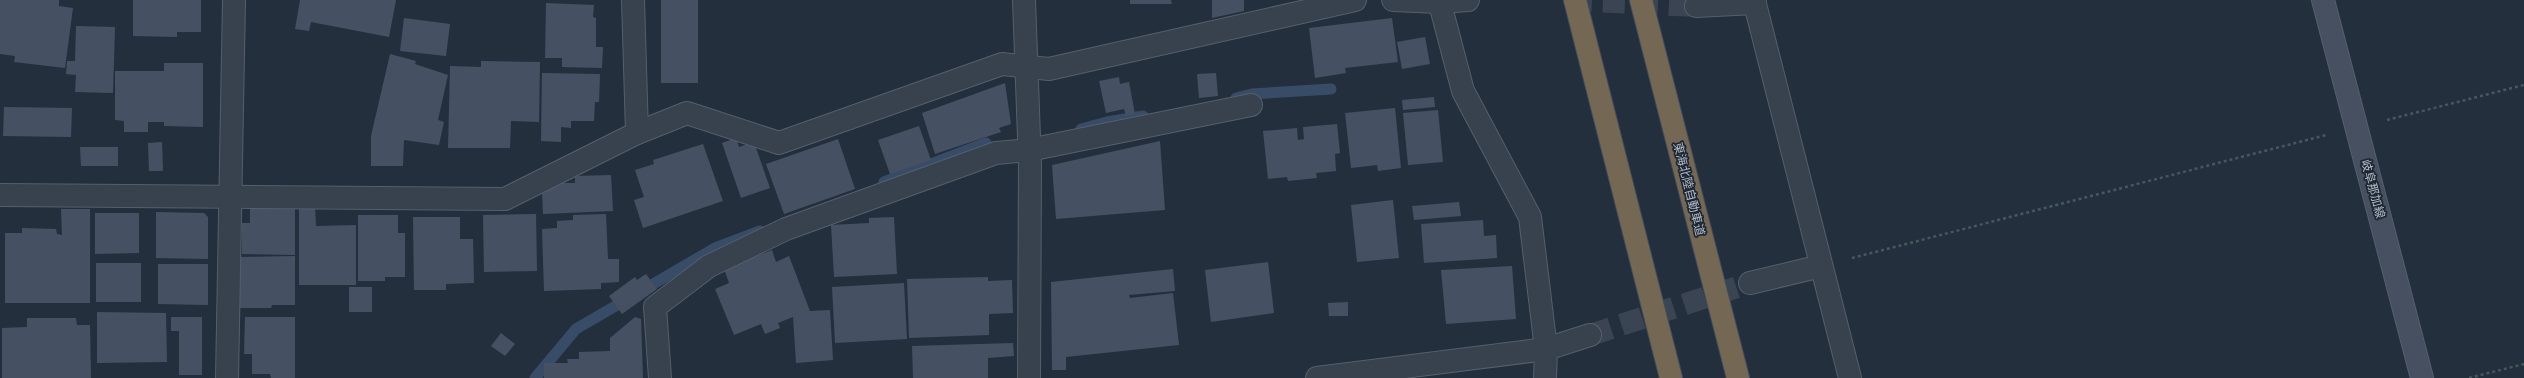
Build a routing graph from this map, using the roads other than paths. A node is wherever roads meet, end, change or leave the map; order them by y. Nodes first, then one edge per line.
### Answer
1 (234, 0) edge
2 (633, 0) edge
3 (1024, 0) edge
4 (1355, 0) edge
5 (1392, 0) edge
6 (1468, 0) edge
7 (1575, 0) edge
8 (1641, 0) edge
9 (2323, 0) edge
10 (1439, 1) edge
11 (1755, 2) edge
12 (1696, 6) tunnel mouth
13 (1027, 68) junction
14 (1251, 105) dead end
15 (637, 133) junction
16 (1029, 150) junction
17 (0, 195) edge
18 (232, 196) junction
19 (1821, 266) junction
20 (1750, 283) tunnel mouth
21 (1590, 335) tunnel mouth
22 (1546, 349) junction
23 (227, 378) edge
24 (660, 378) edge
25 (1029, 378) edge
26 (1317, 378) edge
27 (1545, 378) edge
28 (1671, 378) edge
29 (1738, 378) edge
30 (1850, 378) edge
31 (2422, 378) edge

1 - 18 street
2 - 15 street
3 - 13 street
4 - 13 street
5 - 10 street
6 - 10 street
7 - 28 highway
8 - 29 highway, 東海北陸自動車道
9 - 31 main road, 岐阜那加線
10 - 22 street
11 - 12 street
11 - 19 street
13 - 15 street
13 - 16 street
14 - 16 street
15 - 18 street
16 - 24 street
16 - 25 street
17 - 18 street
18 - 23 street
19 - 20 street
19 - 30 street
21 - 22 street
22 - 26 street
22 - 27 street

